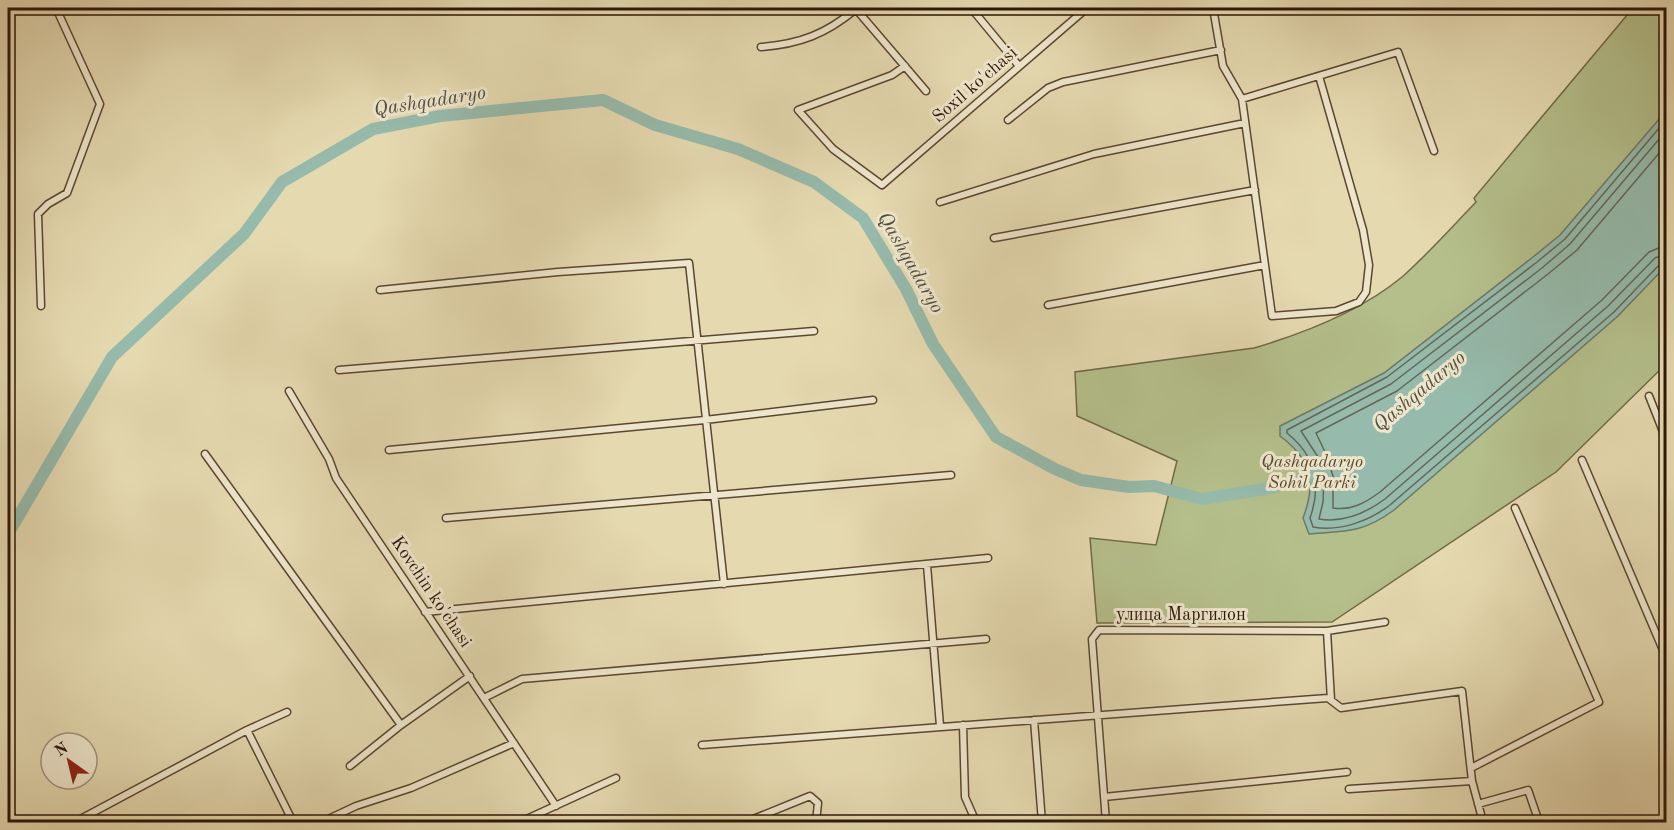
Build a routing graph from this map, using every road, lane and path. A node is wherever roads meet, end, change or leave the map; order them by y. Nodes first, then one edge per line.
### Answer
1 (56, 8) edge
2 (856, 8) edge
3 (973, 8) edge
4 (1087, 8) edge
5 (1213, 8) edge
6 (761, 47) dead end
7 (1221, 50) junction
8 (905, 66) junction
9 (1019, 66) junction
10 (1319, 76) junction
11 (926, 91) dead end
12 (1242, 99) junction
13 (1008, 120) dead end
14 (1245, 123) junction
15 (1434, 151) dead end
16 (1255, 190) junction
17 (940, 202) dead end
18 (994, 238) dead end
19 (1265, 265) junction
20 (380, 290) dead end
21 (1048, 305) dead end
22 (41, 306) dead end
23 (814, 331) dead end
24 (697, 340) junction
25 (339, 370) dead end
26 (289, 391) dead end
27 (1648, 396) dead end
28 (873, 400) dead end
29 (705, 420) junction
30 (1666, 439) edge
31 (389, 450) dead end
32 (205, 454) dead end
33 (1582, 460) dead end
34 (951, 475) dead end
35 (714, 496) junction
36 (1515, 508) dead end
37 (446, 518) dead end
38 (988, 558) dead end
39 (927, 565) junction
40 (724, 584) junction
41 (425, 612) junction
42 (1385, 621) dead end
43 (1327, 631) junction
44 (986, 639) dead end
45 (933, 645) junction
46 (1666, 657) edge
47 (470, 676) junction
48 (484, 698) junction
49 (1331, 700) junction
50 (287, 712) dead end
51 (1098, 716) junction
52 (1034, 720) junction
53 (963, 724) junction
54 (401, 725) junction
55 (940, 726) junction
56 (247, 730) junction
57 (514, 743) junction
58 (702, 746) dead end
59 (350, 766) dead end
60 (1471, 768) junction
61 (1347, 772) dead end
62 (615, 778) dead end
63 (1472, 782) junction
64 (1349, 789) dead end
65 (1104, 797) junction
66 (1478, 804) junction
67 (8, 806) edge
68 (556, 806) junction
69 (14, 822) edge
70 (75, 822) edge
71 (293, 822) edge
72 (322, 822) edge
73 (520, 822) edge
74 (746, 822) edge
75 (816, 822) edge
76 (976, 822) edge
77 (1042, 822) edge
78 (1106, 822) edge
79 (1483, 822) edge
80 (1539, 822) edge

1 - 22 street
2 - 6 street
2 - 8 street
3 - 9 street
4 - 9 street, Soxil ko'chasi
5 - 7 street
7 - 12 street
7 - 13 street
8 - 9 street, Soxil ko'chasi
8 - 11 street
10 - 12 street
10 - 15 street
10 - 19 street
12 - 14 street
14 - 16 street
14 - 17 street
16 - 18 street
16 - 19 street
19 - 21 street
20 - 24 street
23 - 24 street
24 - 25 street
24 - 29 street
26 - 41 street, Kovchin ko'chasi
27 - 30 street
28 - 29 street
29 - 31 street
29 - 35 street
32 - 54 street
33 - 46 street
34 - 35 street
35 - 37 street
35 - 40 street
36 - 60 street
38 - 39 street
39 - 40 street
39 - 45 street
40 - 41 street
41 - 47 street, Kovchin ko'chasi
42 - 43 street, улица Маргилон
43 - 49 street
43 - 51 street, улица Маргилон
44 - 45 street
45 - 48 street
45 - 55 street
47 - 48 street, Kovchin ko'chasi
47 - 54 street
48 - 57 street, Kovchin ko'chasi
49 - 51 street
49 - 60 street
50 - 56 street
51 - 52 street
51 - 65 street, улица Маргилон
52 - 53 street
52 - 77 street
53 - 55 street
53 - 76 street
54 - 59 street
55 - 58 street
56 - 70 street
56 - 71 street
57 - 68 street, Kovchin ko'chasi
57 - 72 street
60 - 63 street
61 - 65 street
62 - 68 street
63 - 64 street
63 - 66 street
65 - 78 street, улица Маргилон
66 - 79 street
66 - 80 street
67 - 69 street
68 - 73 street
74 - 75 street

